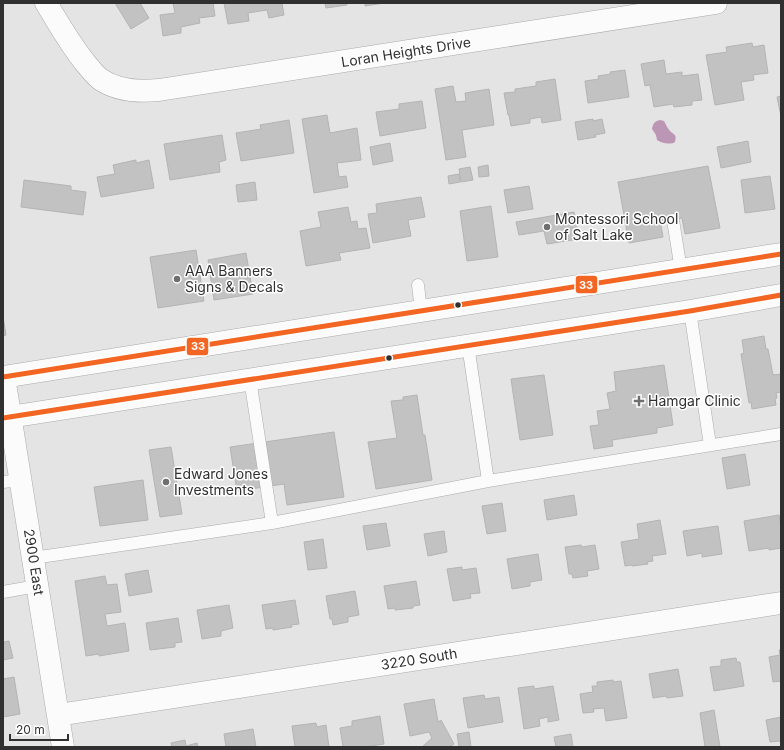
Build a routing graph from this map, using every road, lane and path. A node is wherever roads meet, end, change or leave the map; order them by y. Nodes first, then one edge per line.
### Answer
1 (46, 3) edge
2 (716, 3) edge
3 (673, 220) dead end
4 (781, 254) edge
5 (681, 270) junction
6 (418, 285) dead end
7 (781, 295) edge
8 (421, 311) junction
9 (690, 311) junction
10 (468, 346) junction
11 (4, 377) edge
12 (250, 379) junction
13 (7, 418) edge
14 (781, 434) edge
15 (710, 445) junction
16 (12, 481) edge
17 (488, 481) junction
18 (272, 522) junction
19 (33, 558) junction
20 (37, 586) junction
21 (3, 592) edge
22 (781, 603) edge
23 (58, 715) junction
24 (63, 747) edge

1 - 2 street, Loran Heights Drive
3 - 5 lane
4 - 5 street
5 - 8 street
6 - 8 lane
7 - 9 street
8 - 11 street
9 - 10 street
9 - 15 lane
10 - 12 street
10 - 17 lane
11 - 13 street, 2900 East
12 - 13 street
12 - 18 lane
13 - 16 street, 2900 East
14 - 15 lane
15 - 17 lane
16 - 19 street, 2900 East
17 - 18 lane
18 - 19 lane
19 - 20 street, 2900 East
20 - 21 lane
20 - 23 street, 2900 East
22 - 23 street, 3220 South
23 - 24 street, 2900 East

